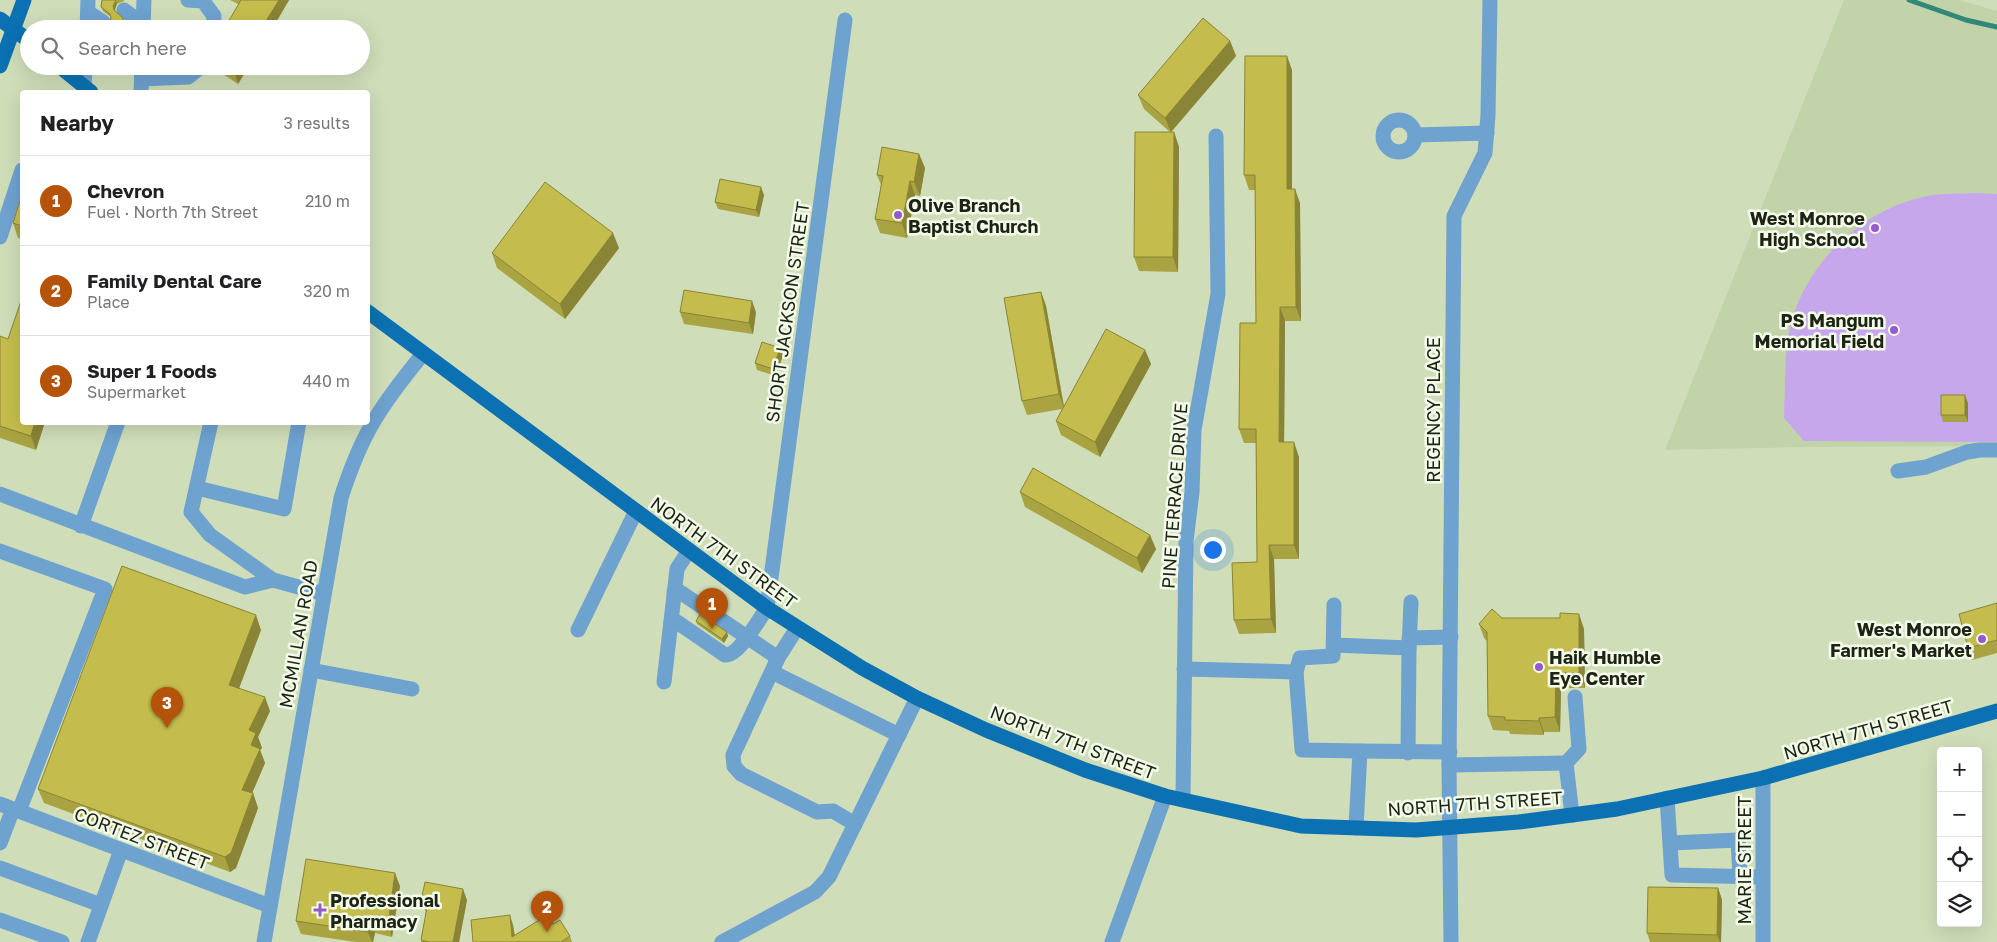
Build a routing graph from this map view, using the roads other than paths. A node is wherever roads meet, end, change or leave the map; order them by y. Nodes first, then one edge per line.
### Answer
1 (24, 0) edge
2 (144, 0) edge
3 (188, 0) edge
4 (1490, 0) edge
5 (88, 6) edge
6 (124, 10) dead end
7 (0, 19) edge
8 (87, 20) edge
9 (101, 20) edge
10 (136, 20) edge
11 (143, 20) edge
12 (214, 20) edge
13 (844, 20) dead end
14 (12, 28) junction
15 (20, 34) edge
16 (0, 66) edge
17 (70, 75) edge
18 (86, 75) edge
19 (191, 75) edge
20 (142, 79) edge
21 (88, 90) edge
22 (1487, 133) junction
23 (1415, 135) dead end
24 (1216, 136) dead end
25 (20, 176) edge
26 (0, 237) edge
27 (370, 314) edge
28 (423, 354) junction
29 (117, 425) edge
30 (210, 425) edge
31 (298, 425) edge
32 (1997, 450) edge
33 (1898, 471) dead end
34 (197, 488) junction
35 (0, 494) edge
36 (636, 511) junction
37 (81, 526) junction
38 (689, 550) junction
39 (0, 551) edge
40 (274, 580) junction
41 (674, 592) junction
42 (324, 594) junction
43 (1411, 602) dead end
44 (1334, 605) dead end
45 (767, 608) junction
46 (671, 622) junction
47 (797, 628) junction
48 (578, 630) dead end
49 (747, 637) junction
50 (1450, 638) junction
51 (1409, 643) junction
52 (1334, 645) junction
53 (775, 665) junction
54 (1184, 669) junction
55 (311, 670) junction
56 (1296, 672) junction
57 (664, 682) dead end
58 (412, 689) dead end
59 (917, 698) junction
60 (1576, 698) dead end
61 (1997, 711) edge
62 (899, 735) junction
63 (1360, 751) junction
64 (1408, 753) junction
65 (1450, 758) junction
66 (1566, 763) junction
67 (1763, 778) junction
68 (1165, 796) junction
69 (1667, 798) junction
70 (1183, 800) junction
71 (11, 808) edge
72 (1572, 815) junction
73 (855, 824) junction
74 (1449, 827) junction
75 (1356, 828) junction
76 (0, 843) edge
77 (1671, 843) junction
78 (120, 850) junction
79 (0, 868) edge
80 (1740, 876) junction
81 (1762, 877) junction
82 (101, 906) junction
83 (270, 906) junction
84 (0, 920) edge
85 (62, 942) edge
86 (88, 942) edge
87 (264, 942) edge
88 (722, 942) edge
89 (1112, 942) edge
90 (1451, 942) edge
91 (1763, 942) edge

1 - 14 main road
2 - 11 street
3 - 12 street
4 - 22 street, REGENCY PLACE
5 - 8 street
5 - 9 street
6 - 10 street
7 - 14 main road
13 - 45 street, SHORT JACKSON STREET
14 - 15 main road
14 - 16 main road
17 - 21 main road
18 - 21 street
19 - 20 street
22 - 23 street
22 - 50 street, REGENCY PLACE
24 - 54 street, PINE TERRACE DRIVE
25 - 26 street
27 - 28 main road, NORTH 7TH STREET
28 - 36 main road, NORTH 7TH STREET
28 - 42 street, MCMILLAN ROAD
29 - 37 street
30 - 34 street
31 - 34 street
32 - 33 street
34 - 40 street
35 - 37 street
36 - 38 main road, NORTH 7TH STREET
36 - 48 street
37 - 40 street
38 - 41 street
38 - 45 main road, NORTH 7TH STREET
39 - 71 street
40 - 42 street
41 - 46 street
41 - 49 street
42 - 55 street, MCMILLAN ROAD
43 - 51 street
44 - 52 street
45 - 47 main road, NORTH 7TH STREET
45 - 49 street
46 - 49 street
46 - 57 street
47 - 53 street
47 - 59 main road, NORTH 7TH STREET
49 - 53 street
50 - 51 street
50 - 65 street, REGENCY PLACE
51 - 52 street
51 - 64 street
52 - 56 street
53 - 62 street
53 - 73 street
54 - 56 street
54 - 70 street, PINE TERRACE DRIVE
55 - 58 street
55 - 83 street, MCMILLAN ROAD
56 - 63 street
59 - 62 street
59 - 68 main road, NORTH 7TH STREET
60 - 66 street
61 - 67 main road, NORTH 7TH STREET
62 - 73 street
63 - 64 street
63 - 75 street
64 - 65 street
65 - 66 street
65 - 74 street, REGENCY PLACE
66 - 72 street
67 - 69 main road, NORTH 7TH STREET
67 - 81 street, MARIE STREET
68 - 70 main road, NORTH 7TH STREET
68 - 89 street
69 - 72 main road, NORTH 7TH STREET
69 - 77 street
70 - 75 main road, NORTH 7TH STREET
71 - 76 street
71 - 78 street, CORTEZ STREET
72 - 74 main road, NORTH 7TH STREET
73 - 88 street
74 - 75 main road, NORTH 7TH STREET
74 - 90 street, REGENCY PLACE
77 - 80 street
77 - 80 street
78 - 82 street
78 - 83 street, CORTEZ STREET
79 - 82 street
80 - 81 street
81 - 91 street, MARIE STREET
82 - 86 street
83 - 87 street, MCMILLAN ROAD
84 - 85 street

